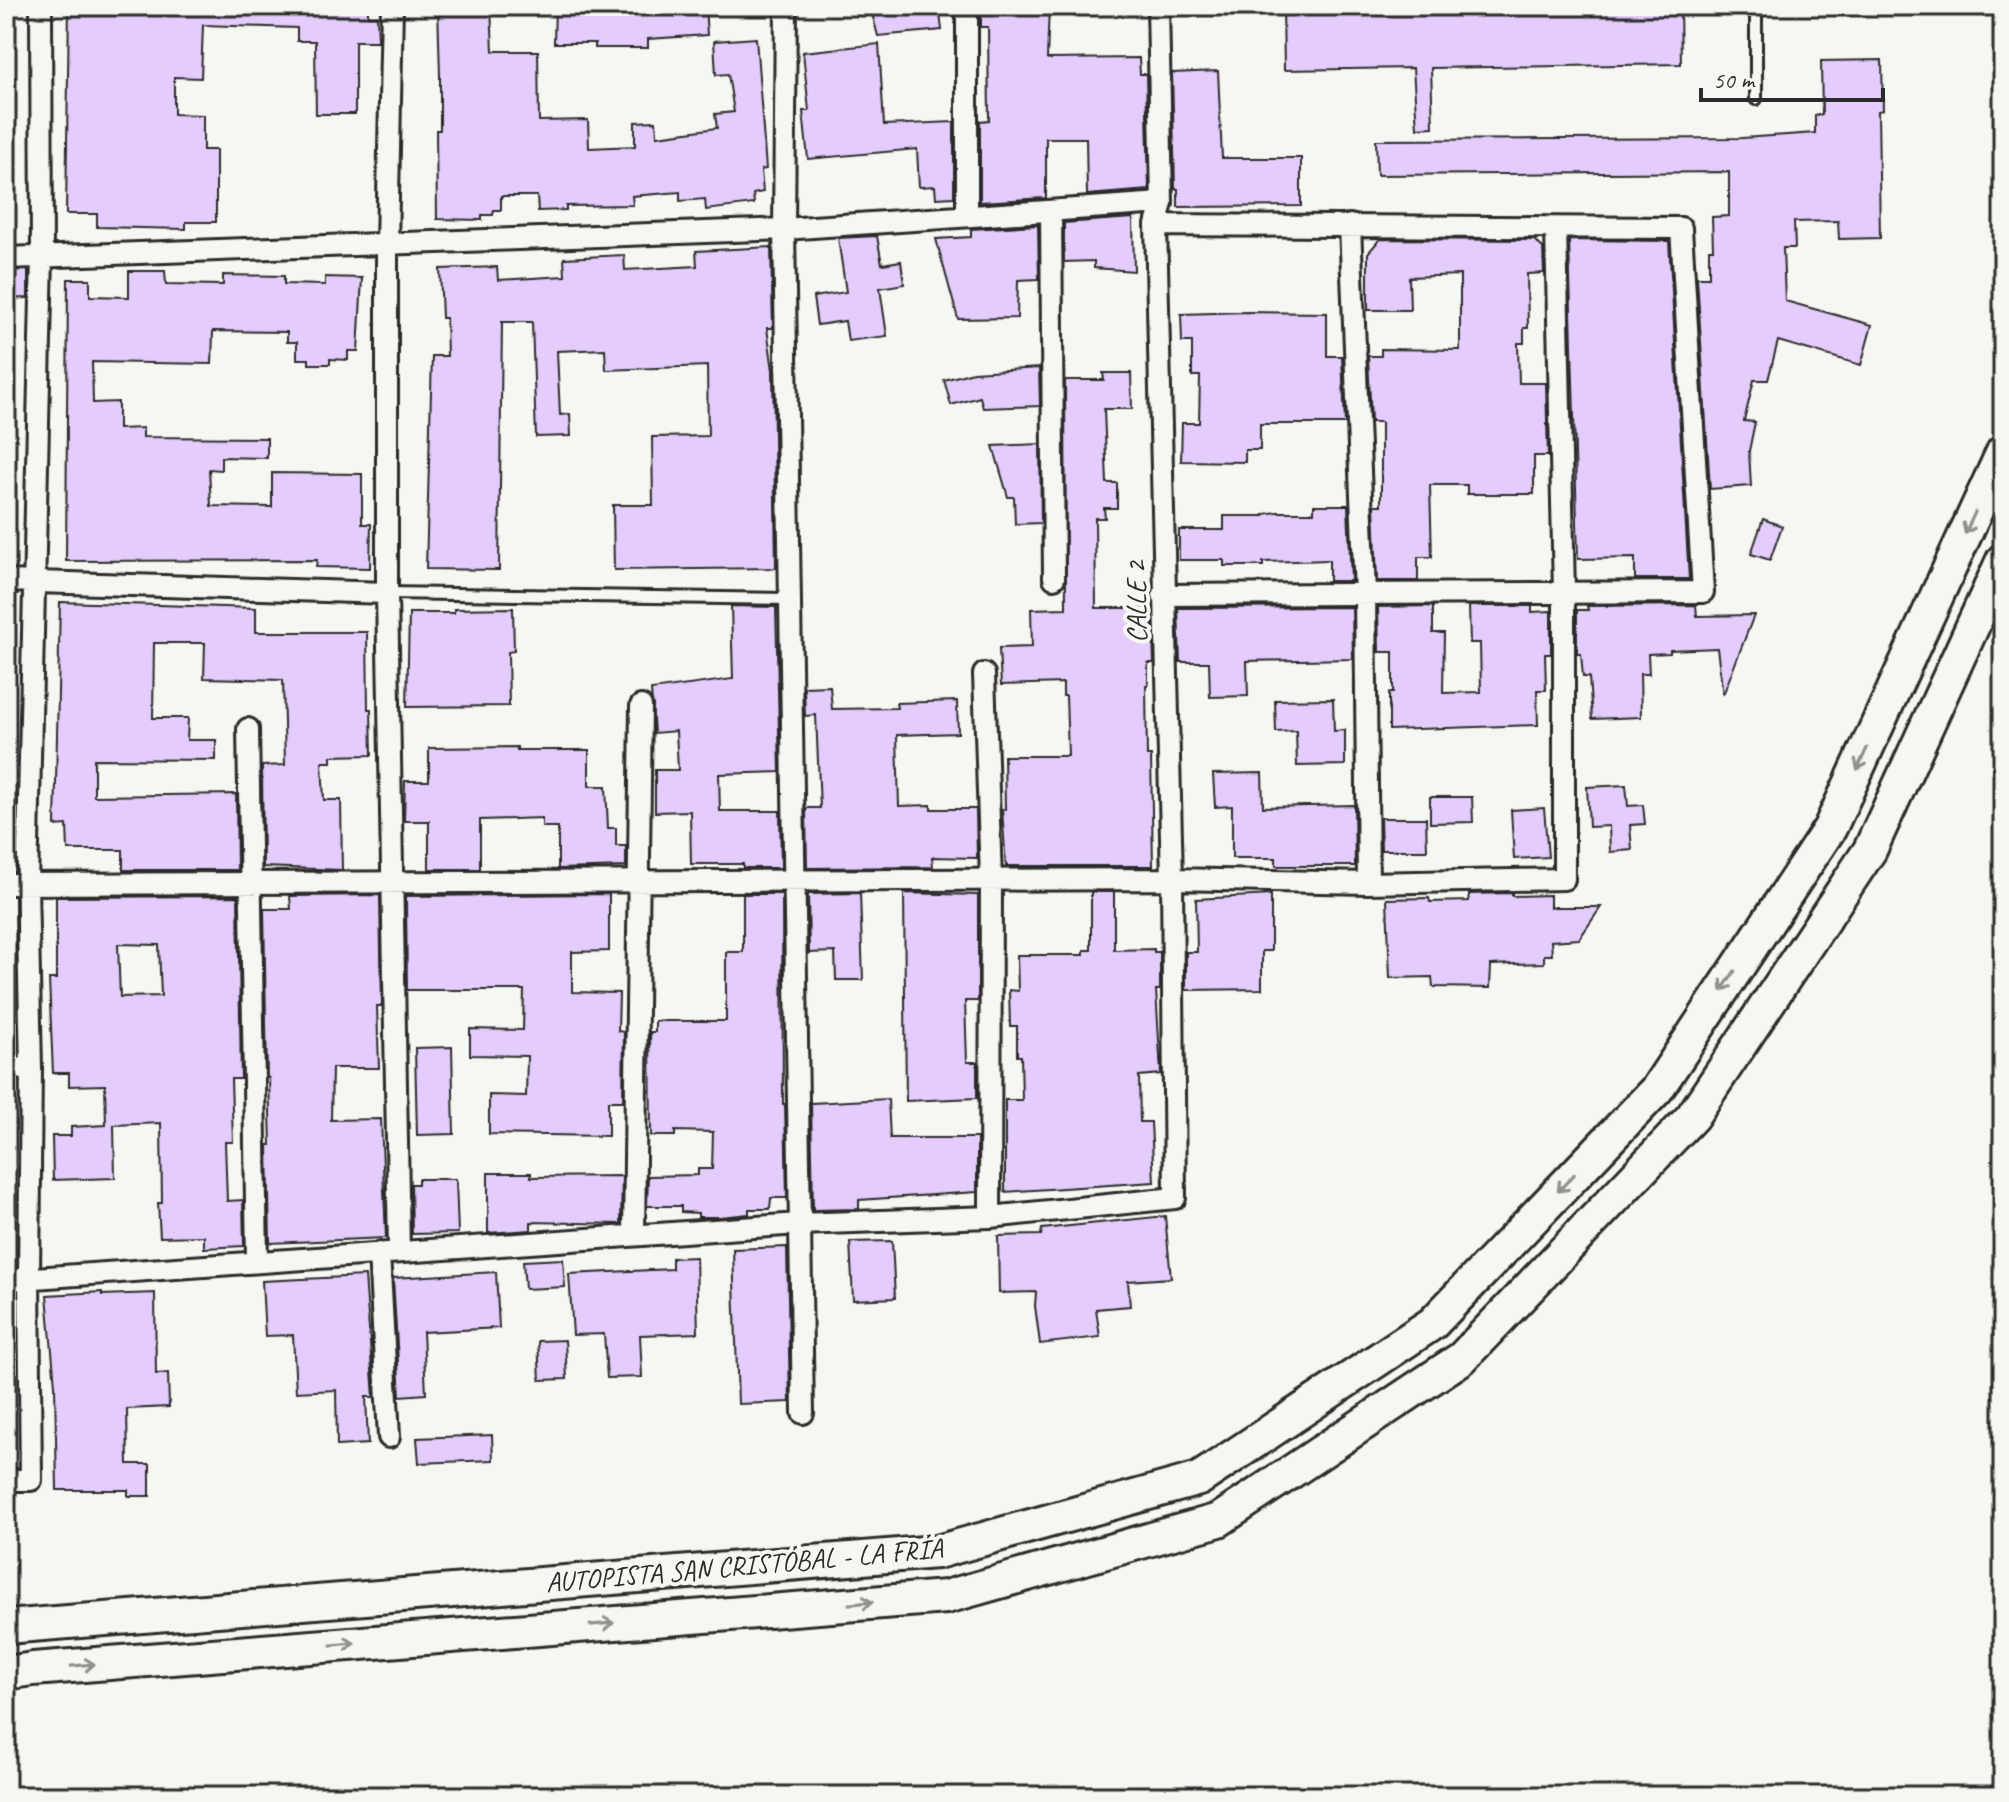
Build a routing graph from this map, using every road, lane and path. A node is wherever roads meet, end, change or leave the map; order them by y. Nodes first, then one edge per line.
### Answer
1 (41, 6) edge
2 (392, 6) edge
3 (786, 6) edge
4 (967, 6) edge
5 (1158, 6) edge
6 (1756, 6) edge
7 (1756, 99) dead end
8 (1162, 203) junction
9 (1051, 212) junction
10 (967, 216) junction
11 (1156, 225) junction
12 (1350, 225) junction
13 (1556, 228) junction
14 (784, 229) junction
15 (387, 244) junction
16 (42, 256) junction
17 (6, 258) edge
18 (2003, 452) edge
19 (2003, 560) edge
20 (1054, 578) dead end
21 (6, 581) edge
22 (36, 582) junction
23 (387, 593) junction
24 (1564, 593) junction
25 (1365, 594) junction
26 (1163, 595) junction
27 (790, 599) junction
28 (984, 674) dead end
29 (641, 706) dead end
30 (248, 729) dead end
31 (1172, 879) junction
32 (991, 880) junction
33 (794, 881) junction
34 (639, 882) junction
35 (392, 883) junction
36 (1368, 883) junction
37 (250, 884) junction
38 (16, 885) edge
39 (31, 1068) junction
40 (6, 1069) edge
41 (990, 1217) junction
42 (799, 1224) junction
43 (634, 1235) junction
44 (389, 1252) junction
45 (257, 1260) junction
46 (29, 1277) junction
47 (6, 1280) edge
48 (803, 1413) dead end
49 (389, 1437) dead end
50 (6, 1480) edge
51 (6, 1627) edge
52 (6, 1673) edge

1 - 16 street
2 - 15 street
3 - 14 street
4 - 10 street
5 - 8 street, CALLE 2
6 - 7 lane
8 - 9 street
8 - 11 street, CALLE 2
9 - 10 street
9 - 20 street
10 - 14 street
11 - 12 street
11 - 26 street, CALLE 2
12 - 13 street
12 - 25 street
13 - 24 street
13 - 24 street
14 - 15 street
14 - 27 street
15 - 16 street
15 - 23 street
16 - 17 street
16 - 22 street
18 -> 51 highway, AUTOPISTA SAN CRISTÓBAL - LA FRÍA
52 -> 19 highway, AUTOPISTA SAN CRISTÓBAL - LA FRÍA
21 - 22 street
22 - 23 street
22 - 38 street
23 - 27 lane
23 - 35 street
24 - 25 street
24 - 36 street
25 - 26 street
25 - 36 street
26 - 31 street, CALLE 2
27 - 33 street
28 - 32 street
29 - 34 street
30 - 37 street
31 - 32 street
31 - 36 street
31 - 41 street, CALLE 2
32 - 33 street
32 - 41 street
33 - 34 street
33 - 42 street
34 - 35 street
34 - 43 street
35 - 37 street
35 - 44 street
37 - 38 street
37 - 45 street
38 - 39 street
39 - 40 street
39 - 46 street
41 - 42 street
42 - 43 street
42 - 48 street
43 - 44 street
44 - 45 street
44 - 49 street
45 - 46 street
46 - 47 street
46 - 50 street

